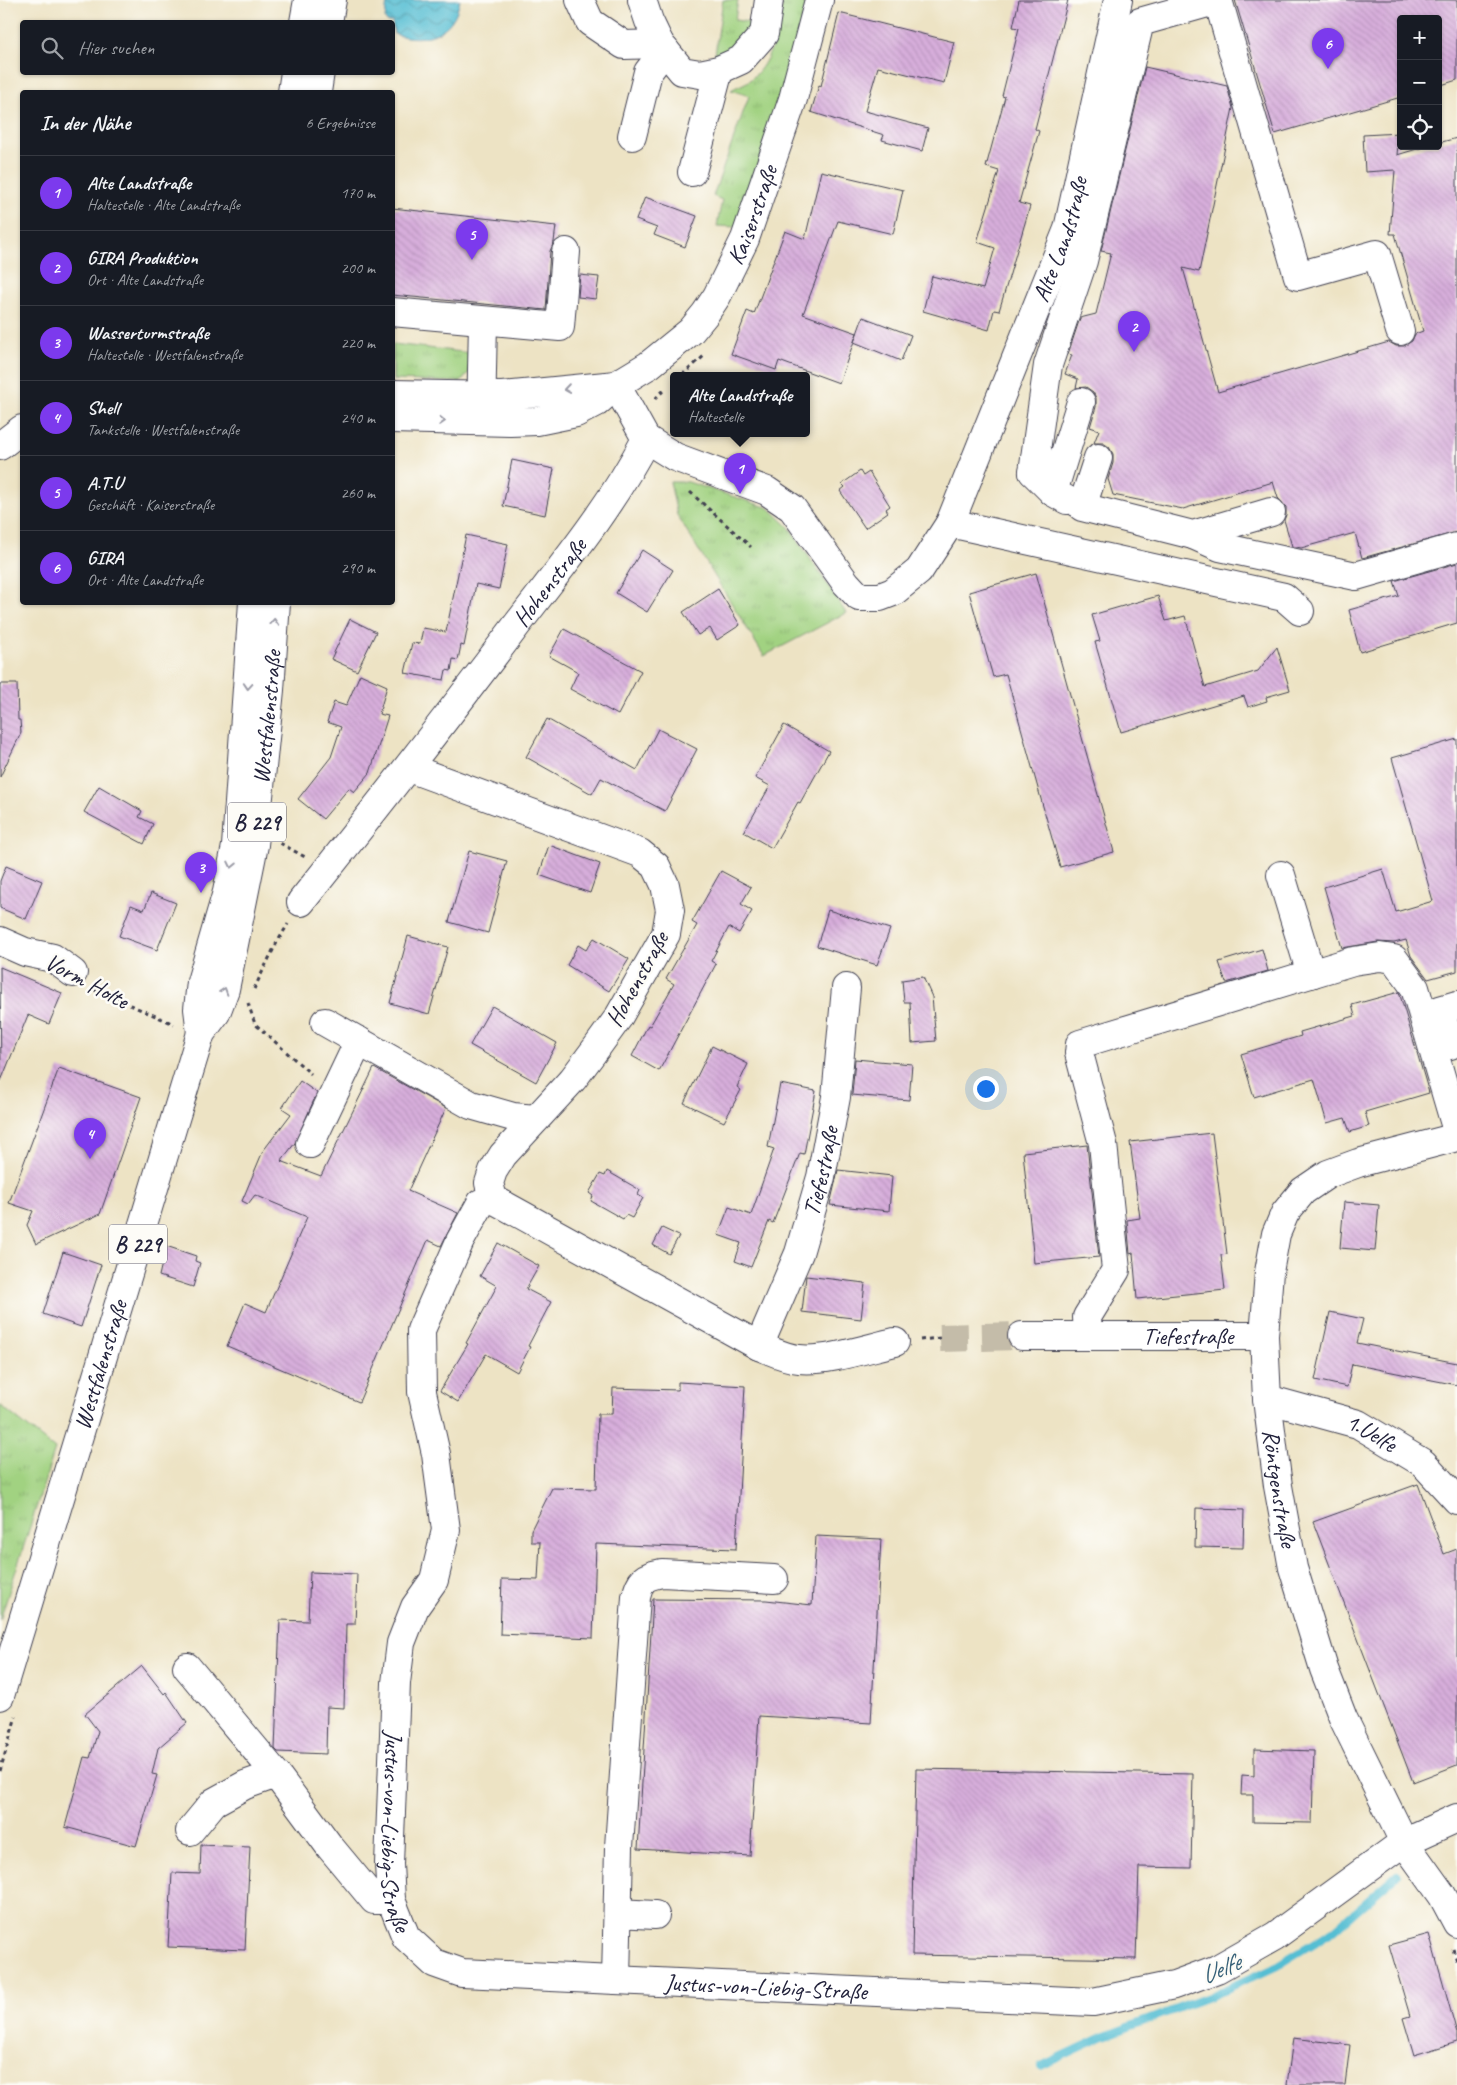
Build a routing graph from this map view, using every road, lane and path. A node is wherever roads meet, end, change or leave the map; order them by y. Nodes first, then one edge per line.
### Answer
1 (308, 0) edge
2 (332, 0) edge
3 (580, 0) edge
4 (642, 0) edge
5 (769, 0) edge
6 (819, 0) edge
7 (1118, 0) edge
8 (304, 20) edge
9 (328, 20) edge
10 (662, 47) junction
11 (719, 70) junction
12 (295, 75) edge
13 (320, 75) edge
14 (292, 90) edge
15 (317, 90) edge
16 (632, 136) dead end
17 (692, 172) dead end
18 (566, 252) dead end
19 (395, 312) edge
20 (483, 322) junction
21 (1400, 331) dead end
22 (1066, 353) dead end
23 (704, 358) dead end
24 (686, 372) edge
25 (616, 385) junction
26 (395, 395) edge
27 (481, 409) junction
28 (1085, 414) dead end
29 (395, 419) edge
30 (20, 431) edge
31 (646, 439) junction
32 (0, 446) edge
33 (1098, 458) dead end
34 (1033, 472) junction
35 (1067, 499) junction
36 (1271, 512) dead end
37 (950, 523) junction
38 (1193, 535) junction
39 (1457, 547) edge
40 (253, 605) edge
41 (276, 605) edge
42 (1300, 611) dead end
43 (409, 768) junction
44 (1281, 874) dead end
45 (301, 902) joint
46 (0, 941) edge
47 (73, 973) joint
48 (1311, 974) junction
49 (846, 988) dead end
50 (251, 994) dead end
51 (247, 1002) dead end
52 (1457, 1005) edge
53 (245, 1006) dead end
54 (325, 1022) dead end
55 (201, 1033) junction
56 (359, 1041) junction
57 (1457, 1073) edge
58 (536, 1118) junction
59 (1457, 1131) edge
60 (1457, 1137) edge
61 (310, 1144) dead end
62 (493, 1199) junction
63 (1022, 1336) tunnel mouth
64 (1088, 1336) junction
65 (1264, 1336) junction
66 (895, 1342) dead end
67 (759, 1346) junction
68 (1267, 1399) junction
69 (1457, 1500) edge
70 (774, 1579) dead end
71 (187, 1667) dead end
72 (0, 1696) edge
73 (276, 1774) junction
74 (1457, 1818) edge
75 (190, 1831) dead end
76 (1404, 1842) junction
77 (391, 1900) junction
78 (618, 1913) junction
79 (655, 1915) dead end
80 (1457, 1923) edge
81 (616, 1980) junction

1 - 8 street
2 - 9 street
3 - 10 street
4 - 10 street
5 - 11 street
6 - 25 street, Kaiserstraße
7 - 37 street, Alte Landstraße
10 - 11 street
10 - 16 street
11 - 17 street
12 - 14 street
13 - 15 street
18 - 20 street
19 - 20 street
20 - 27 street
21 - 34 street
22 - 34 street
23 - 24 path
25 - 27 street, Kaiserstraße
25 - 31 street, Alte Landstraße
26 - 27 street, Kaiserstraße
29 -> 27 street, Kaiserstraße
28 - 35 street
30 - 32 street
31 - 37 street, Alte Landstraße
31 - 43 street, Hohenstraße
33 - 35 street
34 - 35 street
35 - 38 street
36 - 38 street
37 - 42 street
38 - 39 street
40 -> 55 street, Westfalenstraße / B 229
55 -> 41 street, Westfalenstraße / B 229
43 - 45 street, Hohenstraße
43 - 58 street, Hohenstraße
44 - 48 street
45 - 50 path
46 - 47 street, Vorm Holte
47 - 55 path, Vorm Holte
48 - 59 street
48 - 64 street
49 - 67 street, Tiefestraße
51 - 53 path
52 - 57 street
54 - 56 street
55 - 72 street, Westfalenstraße / B 229
56 - 58 street
56 - 61 street
58 - 62 street, Hohenstraße
60 - 65 street, Röntgenstraße
62 - 67 street
62 - 77 street, Justus-von-Liebig-Straße
63 - 64 street, Tiefestraße
64 - 65 street, Tiefestraße
65 - 68 street, Röntgenstraße
66 - 67 street
68 - 69 street, 1.Uelfe
68 - 76 street, Röntgenstraße
70 - 78 street
71 - 73 street
73 - 75 street
73 - 77 street
74 - 76 street, Justus-von-Liebig-Straße
76 - 80 street, Röntgenstraße
76 - 81 street, Justus-von-Liebig-Straße
77 - 81 street, Justus-von-Liebig-Straße
78 - 79 street
78 - 81 street

